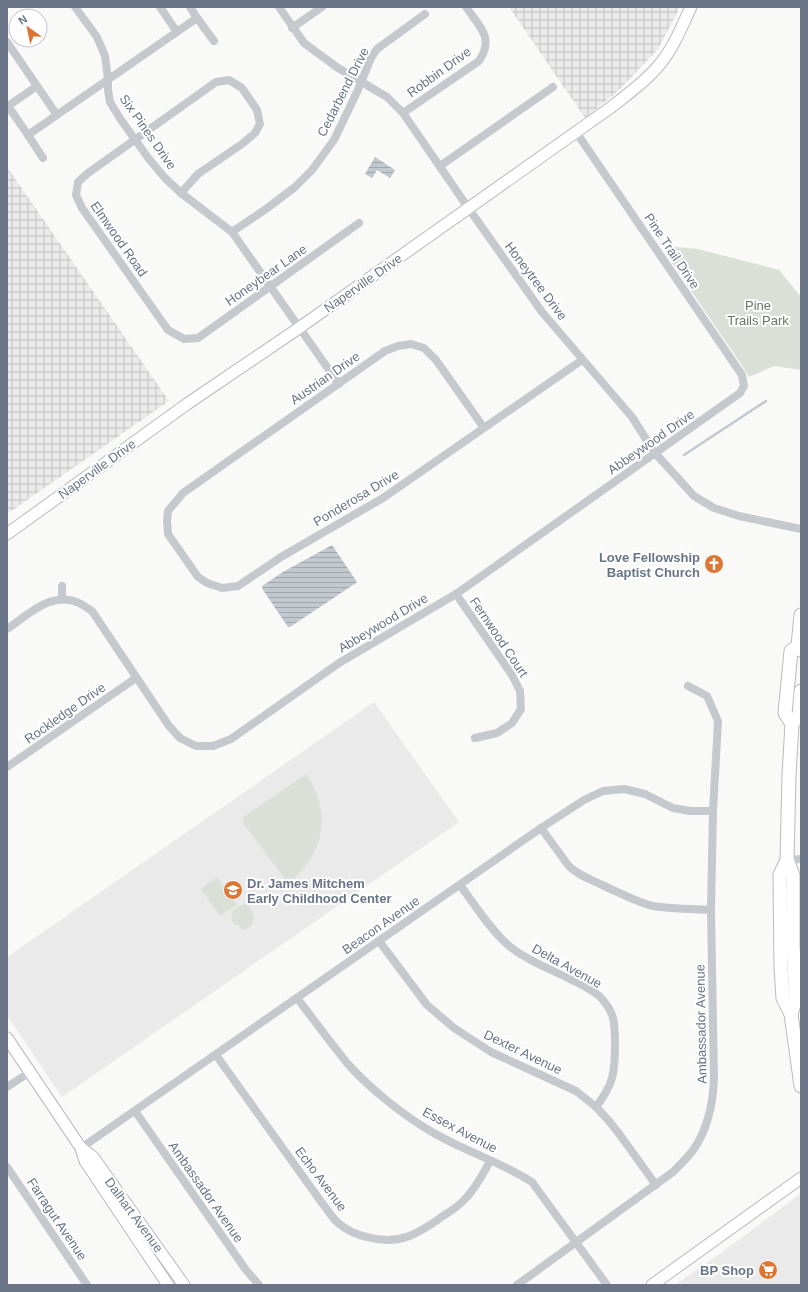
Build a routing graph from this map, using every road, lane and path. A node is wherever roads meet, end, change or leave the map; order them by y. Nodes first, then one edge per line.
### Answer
1 (75, 7) edge
2 (160, 7) edge
3 (190, 7) edge
4 (279, 7) edge
5 (322, 7) edge
6 (466, 7) edge
7 (691, 7) edge
8 (425, 14) dead end
9 (197, 18) junction
10 (292, 28) junction
11 (177, 32) junction
12 (7, 42) edge
13 (214, 42) dead end
14 (108, 79) junction
15 (361, 81) junction
16 (37, 86) junction
17 (553, 87) dead end
18 (8, 107) edge
19 (403, 113) junction
20 (57, 115) junction
21 (576, 132) junction
22 (28, 135) junction
23 (136, 140) junction
24 (43, 158) dead end
25 (440, 166) junction
26 (181, 193) junction
27 (468, 209) junction
28 (360, 223) dead end
29 (232, 232) junction
30 (270, 286) junction
31 (299, 328) junction
32 (184, 339) joint
33 (582, 360) junction
34 (339, 384) junction
35 (744, 386) joint
36 (484, 428) junction
37 (655, 453) junction
38 (168, 511) joint
39 (801, 529) edge
40 (7, 534) edge
41 (62, 586) dead end
42 (456, 594) junction
43 (62, 599) junction
44 (801, 616) edge
45 (7, 629) edge
46 (799, 648) edge
47 (136, 678) junction
48 (688, 686) dead end
49 (801, 691) edge
50 (792, 724) junction
51 (475, 738) dead end
52 (7, 767) edge
53 (713, 811) junction
54 (541, 828) junction
55 (801, 859) edge
56 (787, 860) junction
57 (460, 885) junction
58 (711, 910) junction
59 (379, 941) junction
60 (297, 998) junction
61 (7, 1038) edge
62 (216, 1055) junction
63 (30, 1072) junction
64 (801, 1086) edge
65 (7, 1087) edge
66 (596, 1108) junction
67 (135, 1111) junction
68 (81, 1148) junction
69 (490, 1161) junction
70 (7, 1167) edge
71 (801, 1178) edge
72 (656, 1185) junction
73 (577, 1242) junction
74 (87, 1285) edge
75 (168, 1285) edge
76 (184, 1285) edge
77 (258, 1285) edge
78 (517, 1285) edge
79 (607, 1285) edge
80 (652, 1285) edge

1 - 14 street, Six Pines Drive
2 - 11 street
3 - 9 street
4 - 10 street, Honeytree Drive
5 - 10 street
6 - 19 street, Robbin Drive
7 - 21 street, Naperville Drive
8 - 15 street, Cedarbend Drive
9 - 11 street
9 - 13 street
10 - 15 street, Honeytree Drive
11 - 14 street
12 - 16 street
14 - 20 street
14 - 23 street, Six Pines Drive
15 - 19 street, Honeytree Drive
15 - 29 street, Cedarbend Drive
16 - 18 street
16 - 20 street
17 - 25 street
18 - 22 street
19 - 25 street, Honeytree Drive
20 - 22 street
21 - 27 street, Naperville Drive
21 - 35 street, Pine Trail Drive
22 - 24 street
23 - 26 street, Six Pines Drive
23 - 26 street, Elmwood Road
23 - 32 street, Elmwood Road
25 - 27 street, Honeytree Drive
26 - 29 street, Six Pines Drive
27 - 31 street, Naperville Drive
27 - 33 street, Honeytree Drive
28 - 30 street, Honeybear Lane
29 - 30 street, Six Pines Drive
30 - 31 street, Six Pines Drive
30 - 32 street, Honeybear Lane
31 - 34 street, Six Pines Drive
31 - 40 street, Naperville Drive
33 - 36 street, Ponderosa Drive
33 - 37 street, Honeytree Drive
34 - 36 street, Austrian Drive
34 - 38 street, Austrian Drive
35 - 37 street, Abbeywood Drive
36 - 38 street, Ponderosa Drive
37 - 39 street, Honeytree Drive
37 - 42 street, Abbeywood Drive
41 - 43 street
42 - 47 street, Abbeywood Drive
42 - 51 street, Fernwood Court
43 - 45 street
43 - 47 street, Abbeywood Drive
44 - 46 main road
46 - 50 main road
47 - 52 street, Rockledge Drive
48 - 53 street, Ambassador Avenue
49 - 50 main road
50 - 56 main road
53 - 54 street, Beacon Avenue
53 - 58 street, Ambassador Avenue
54 - 57 street, Beacon Avenue
54 - 58 street
55 - 56 street
56 - 64 main road
57 - 59 street, Beacon Avenue
57 - 66 street, Delta Avenue
58 - 72 street, Ambassador Avenue
59 - 60 street, Beacon Avenue
59 - 66 street, Dexter Avenue
60 - 62 street, Beacon Avenue
60 - 69 street, Essex Avenue
61 - 63 street, Dalhart Avenue
62 - 67 street, Beacon Avenue
62 - 69 street, Echo Avenue
63 - 65 street
63 - 68 street, Dalhart Avenue
66 - 72 street, Dexter Avenue
67 - 68 street, Beacon Avenue
67 - 77 street, Ambassador Avenue
68 - 75 street, Dalhart Avenue
68 - 76 street, Dalhart Avenue
69 - 73 street, Essex Avenue
70 - 74 street, Farragut Avenue
71 - 80 street
72 - 73 street, Ambassador Avenue
73 - 78 street, Ambassador Avenue
73 - 79 street, Essex Avenue

